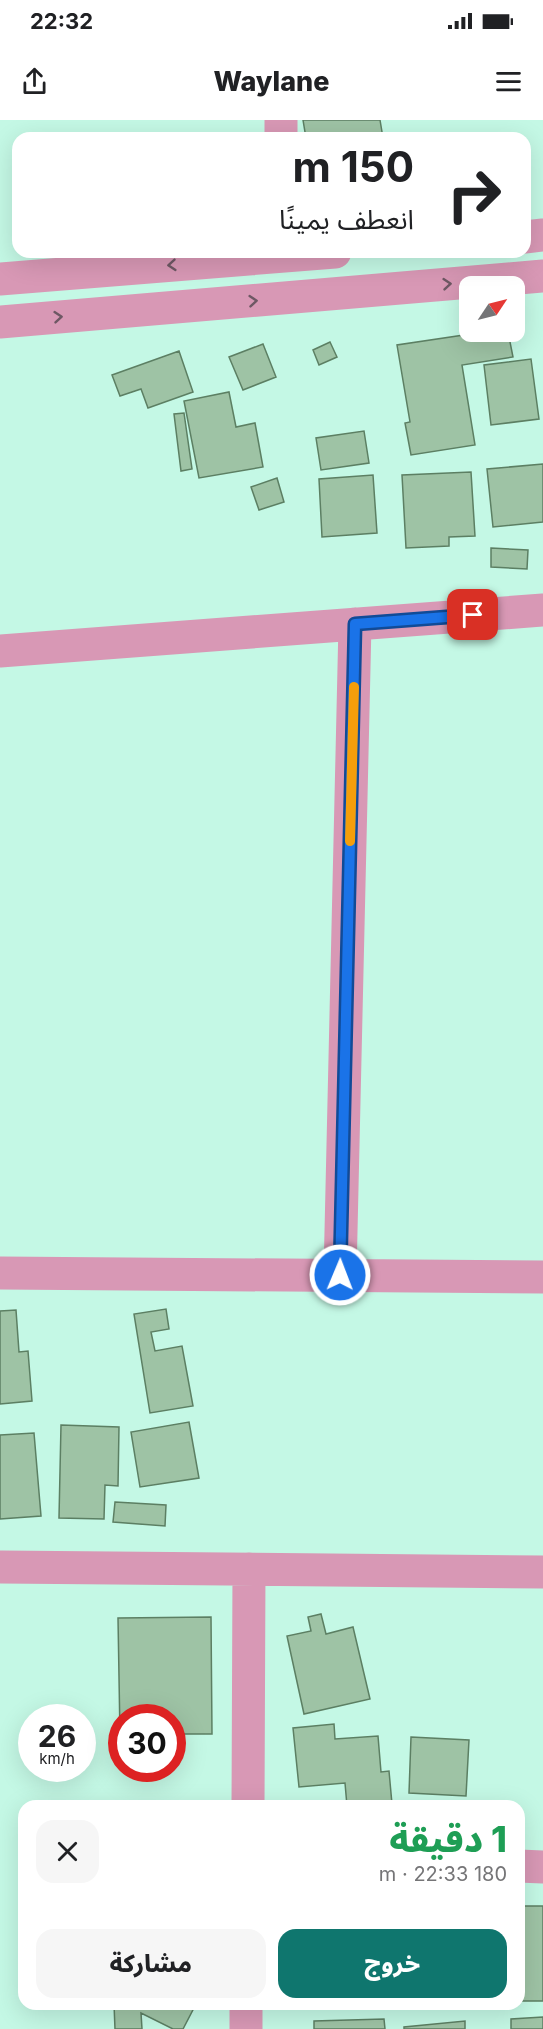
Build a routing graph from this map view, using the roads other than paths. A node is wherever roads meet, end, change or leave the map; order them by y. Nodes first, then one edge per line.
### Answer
1 (231, 258) edge
2 (543, 276) edge
3 (0, 279) edge
4 (0, 322) edge
5 (543, 610) edge
6 (355, 624) junction
7 (0, 651) edge
8 (0, 1273) edge
9 (340, 1275) junction
10 (543, 1277) edge
11 (0, 1567) edge
12 (249, 1569) junction
13 (543, 1572) edge
14 (248, 1800) edge
15 (525, 1866) edge
16 (543, 1867) edge
17 (246, 2010) edge
18 (246, 2029) edge

1 -> 3 street
4 -> 2 street
5 - 6 street
6 - 7 street
6 - 9 street
8 - 9 street
9 - 10 street
11 - 12 street
12 - 13 street
12 - 14 street
15 - 16 street
17 - 18 street

